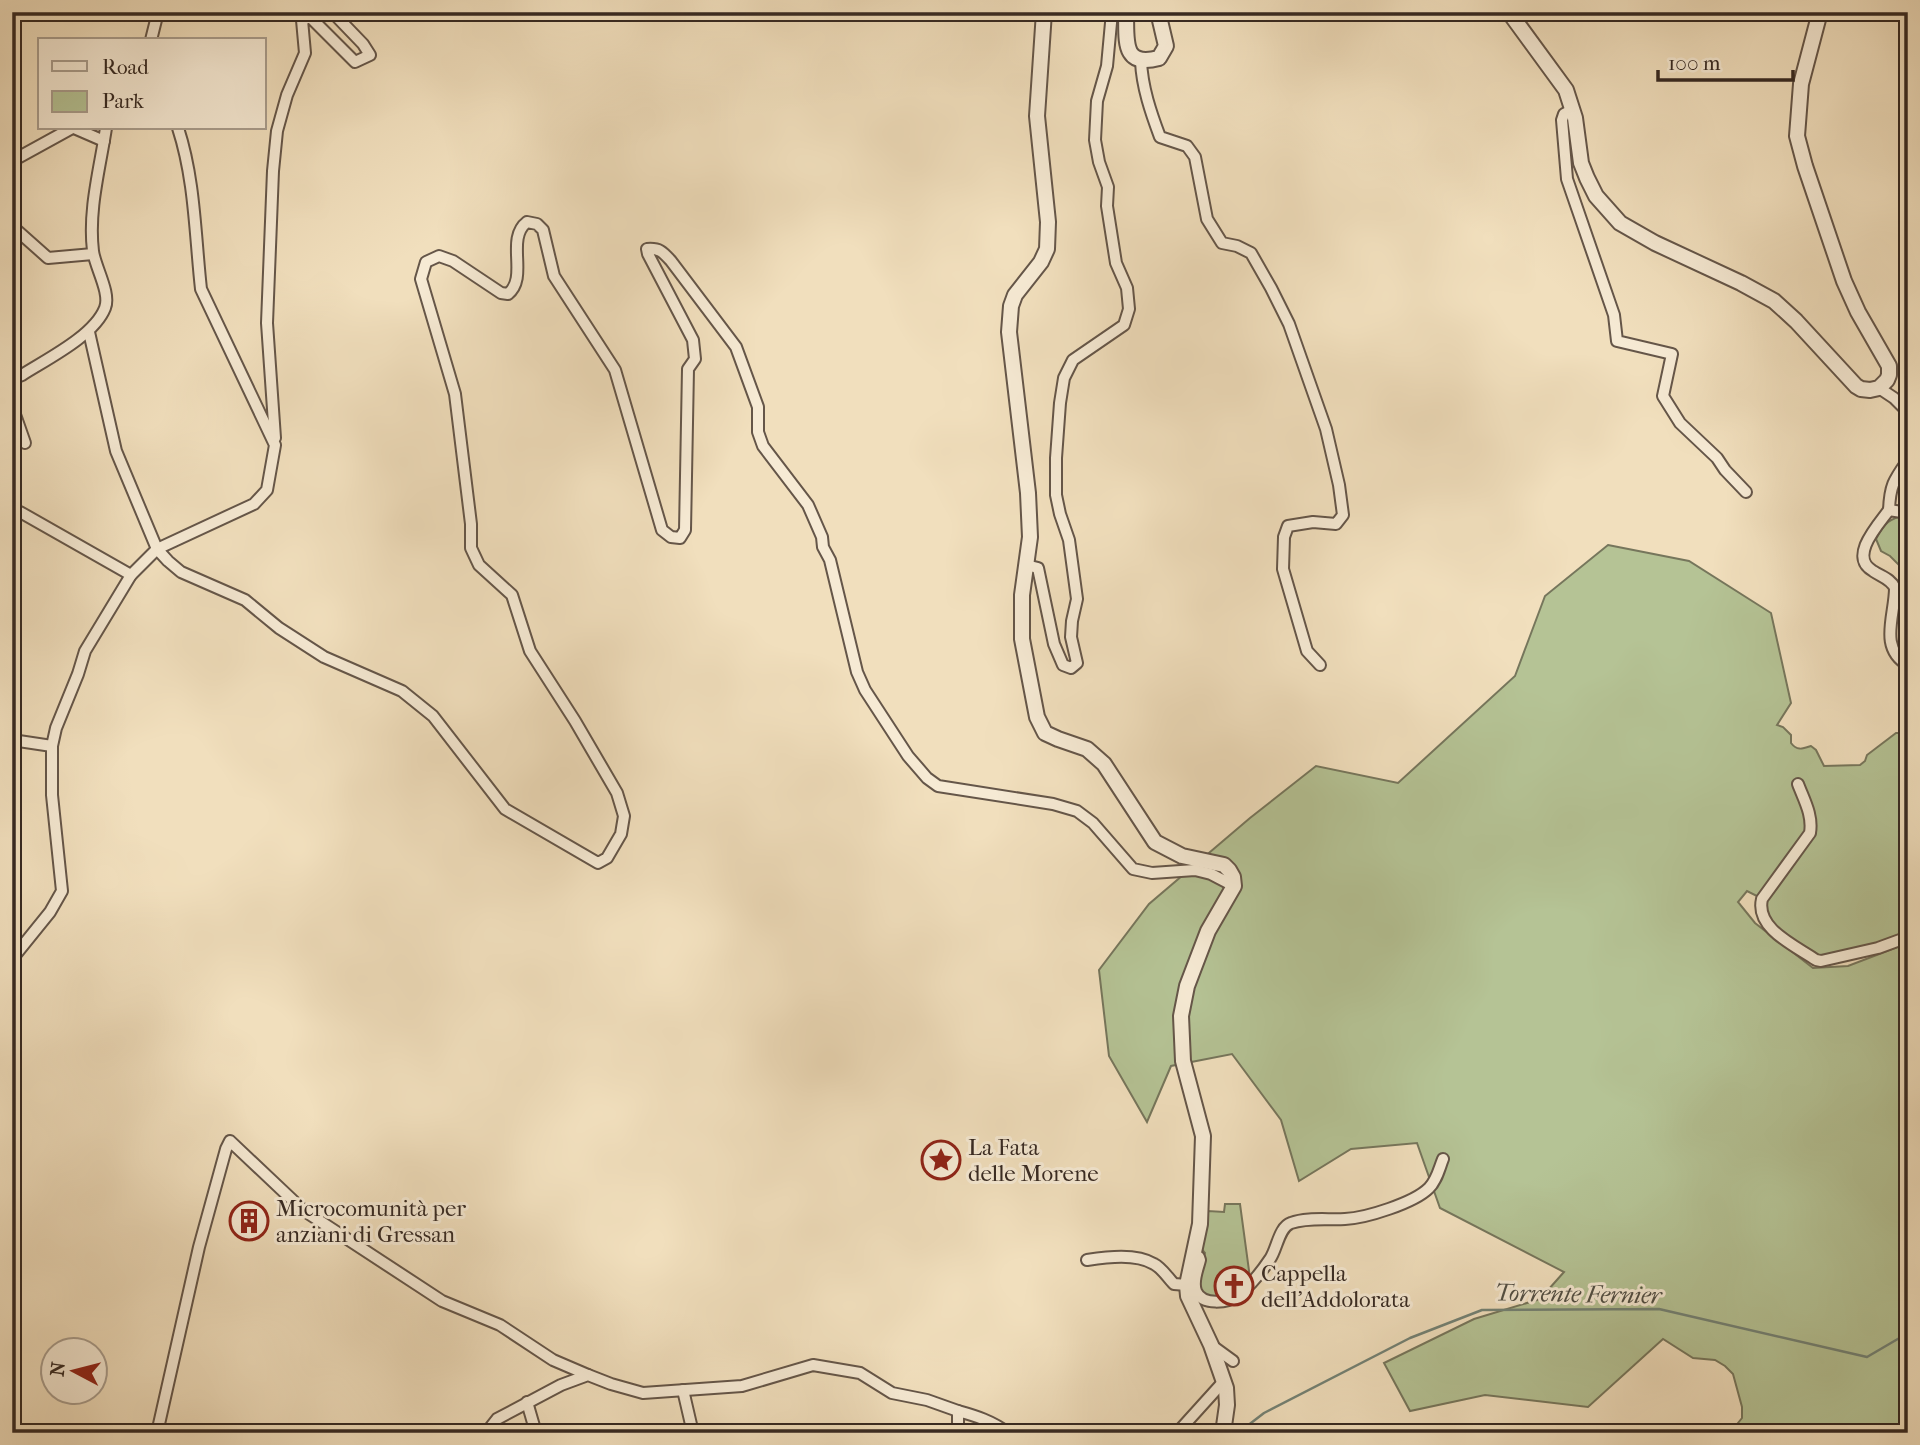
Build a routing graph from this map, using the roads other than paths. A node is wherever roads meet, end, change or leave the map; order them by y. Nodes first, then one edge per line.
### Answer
1 (158, 12) edge
2 (335, 12) edge
3 (1044, 12) edge
4 (1112, 12) edge
5 (1126, 12) edge
6 (1158, 12) edge
7 (1509, 12) edge
8 (1820, 12) edge
9 (1903, 12) edge
10 (1908, 23) edge
11 (152, 38) edge
12 (1141, 61) junction
13 (1572, 110) junction
14 (69, 130) edge
15 (78, 130) edge
16 (106, 130) edge
17 (179, 130) edge
18 (104, 141) junction
19 (12, 161) edge
20 (12, 226) edge
21 (93, 254) junction
22 (89, 332) junction
23 (12, 379) edge
24 (1879, 388) junction
25 (12, 406) edge
26 (1908, 412) edge
27 (25, 443) dead end
28 (275, 445) junction
29 (1908, 460) edge
30 (1746, 492) dead end
31 (1889, 510) junction
32 (20, 512) dead end
33 (1908, 513) edge
34 (157, 549) junction
35 (1026, 565) junction
36 (131, 575) junction
37 (1320, 665) dead end
38 (1908, 665) edge
39 (12, 740) edge
40 (52, 746) junction
41 (1798, 784) dead end
42 (1234, 886) junction
43 (1908, 937) edge
44 (12, 959) edge
45 (1443, 1159) dead end
46 (1195, 1255) junction
47 (1087, 1260) dead end
48 (1187, 1284) junction
49 (1211, 1345) junction
50 (1233, 1361) dead end
51 (588, 1375) junction
52 (1224, 1381) junction
53 (683, 1390) junction
54 (527, 1402) junction
55 (958, 1411) junction
56 (157, 1433) edge
57 (486, 1433) edge
58 (536, 1433) edge
59 (694, 1433) edge
60 (958, 1433) edge
61 (1008, 1433) edge
62 (1177, 1433) edge
63 (1223, 1433) edge

1 - 11 street
2 - 28 street
3 - 35 street
4 - 35 street
5 - 12 street
6 - 12 street
7 - 13 street
8 - 24 street
9 - 10 street
12 - 37 street
13 - 24 street
13 - 30 street
14 - 19 street
15 - 18 street
16 - 18 street
17 - 28 street
18 - 21 street
20 - 21 street
21 - 22 street
22 - 23 street
22 - 34 street
24 - 26 street
25 - 27 street
28 - 34 street
29 - 31 street
31 - 33 street
31 - 38 street
32 - 36 street
34 - 36 street
34 - 42 street
35 - 42 street
36 - 40 street
39 - 40 street
40 - 44 street
41 - 43 street
42 - 46 street
45 - 46 street
46 - 48 street
47 - 48 street
48 - 49 street
49 - 50 street
49 - 52 street
51 - 53 street
51 - 54 street
51 - 56 street
52 - 62 street
52 - 63 street
53 - 55 street
53 - 59 street
54 - 57 street
54 - 58 street
55 - 60 street
55 - 61 street

